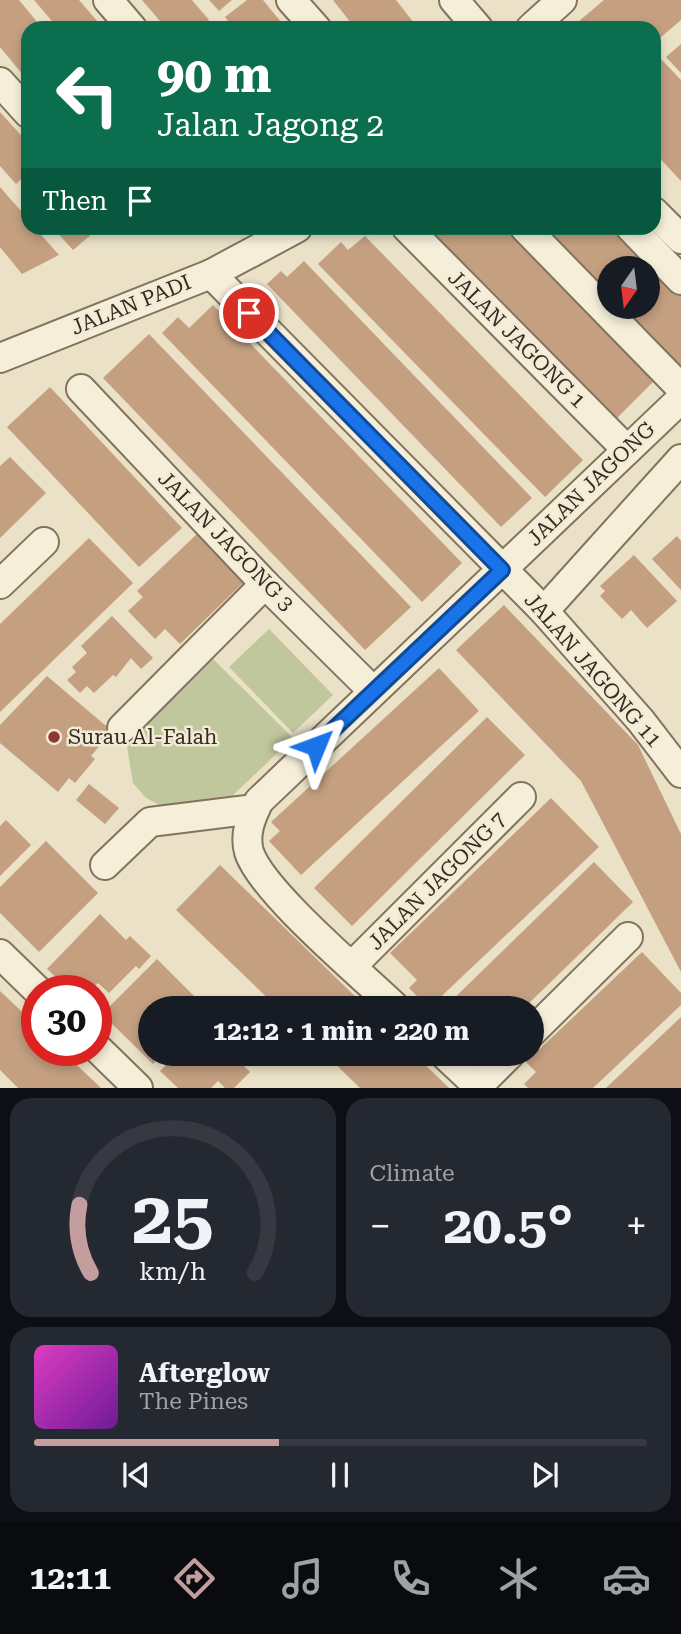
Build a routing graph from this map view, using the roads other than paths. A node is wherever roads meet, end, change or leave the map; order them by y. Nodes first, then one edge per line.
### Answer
1 (108, 0) edge
2 (291, 0) edge
3 (454, 0) edge
4 (562, 0) edge
5 (126, 21) edge
6 (310, 21) edge
7 (472, 21) edge
8 (539, 21) edge
9 (0, 82) edge
10 (21, 106) edge
11 (661, 219) edge
12 (284, 235) edge
13 (414, 235) edge
14 (532, 235) edge
15 (638, 235) edge
16 (681, 239) edge
17 (211, 274) junction
18 (681, 280) edge
19 (0, 358) edge
20 (679, 384) edge
21 (81, 389) dead end
22 (627, 450) junction
23 (681, 459) edge
24 (44, 542) dead end
25 (502, 570) junction
26 (0, 583) edge
27 (265, 584) junction
28 (544, 611) junction
29 (373, 691) junction
30 (122, 728) dead end
31 (681, 774) edge
32 (521, 797) dead end
33 (257, 805) junction
34 (105, 865) dead end
35 (628, 937) dead end
36 (0, 954) edge
37 (352, 966) junction
38 (22, 975) edge
39 (383, 996) edge
40 (544, 1020) edge
41 (112, 1063) edge
42 (457, 1066) edge
43 (499, 1066) edge
44 (479, 1087) edge
45 (138, 1088) edge

1 - 5 street
2 - 6 street
3 - 7 street
4 - 8 street
9 - 10 street
11 - 16 street
12 - 17 street, JALAN PADI
13 - 22 street, JALAN JAGONG 1
14 - 20 street
15 - 18 street
17 - 19 street, JALAN PADI
17 - 25 street, JALAN JAGONG 11
20 - 22 street, JALAN JAGONG
21 - 27 street, JALAN JAGONG 3
22 - 25 street, JALAN JAGONG
23 - 28 street
24 - 26 street
25 - 28 street, JALAN JAGONG 11
25 - 29 street, JALAN JAGONG
27 - 29 street, JALAN JAGONG 3
27 - 30 street
28 - 31 street, JALAN JAGONG 11
29 - 33 street, JALAN JAGONG
32 - 37 street, JALAN JAGONG 7
33 - 34 street
33 - 37 street
35 - 40 street
36 - 38 street
37 - 39 street
41 - 45 street
42 - 44 street
43 - 44 street

